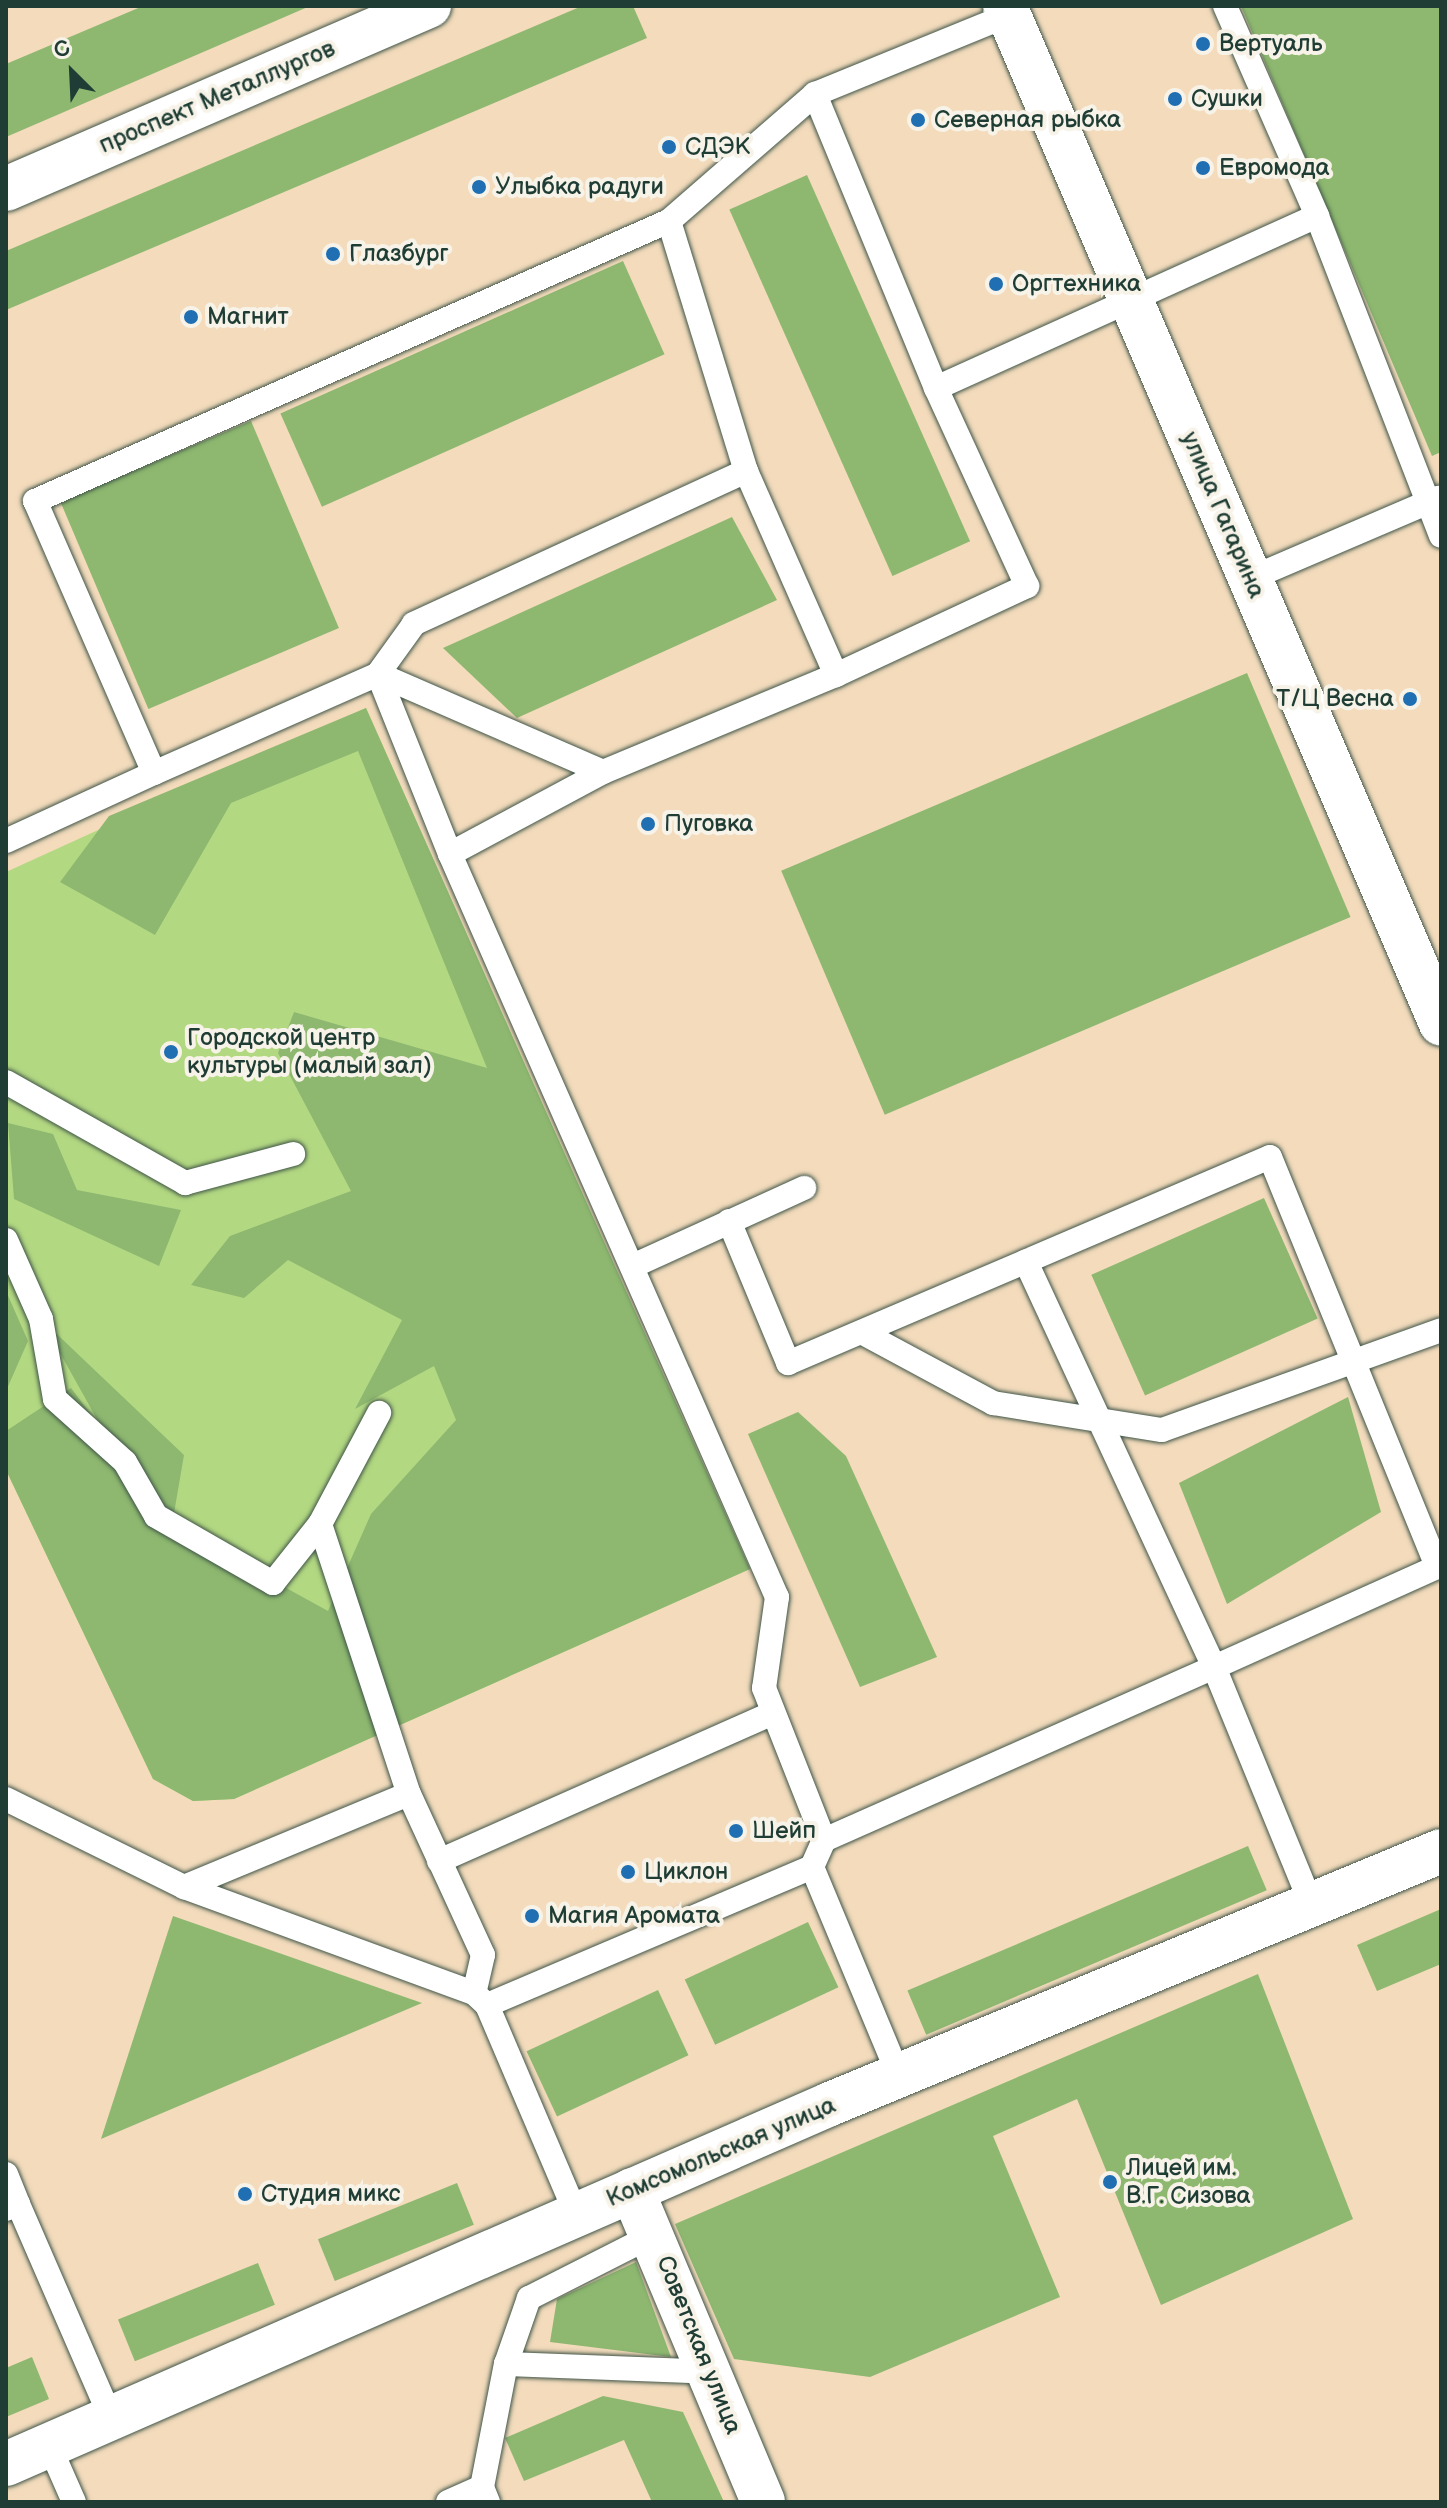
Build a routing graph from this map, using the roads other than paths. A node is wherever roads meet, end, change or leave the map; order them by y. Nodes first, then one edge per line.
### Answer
1 (429, 6) edge
2 (1225, 6) edge
3 (1007, 10) edge
4 (815, 94) junction
5 (6, 189) edge
6 (1317, 216) junction
7 (669, 221) junction
8 (1131, 298) junction
9 (936, 388) junction
10 (746, 471) junction
11 (1434, 500) edge
12 (1441, 536) edge
13 (1249, 579) junction
14 (378, 674) junction
15 (836, 675) junction
16 (603, 772) junction
17 (154, 773) junction
18 (6, 841) edge
19 (450, 854) junction
20 (1441, 1024) edge
21 (6, 1082) edge
22 (293, 1154) dead end
23 (804, 1188) dead end
24 (729, 1221) junction
25 (6, 1240) edge
26 (1026, 1262) junction
27 (635, 1265) junction
28 (1441, 1330) edge
29 (863, 1333) junction
30 (1358, 1362) junction
31 (379, 1413) dead end
32 (1101, 1422) junction
33 (320, 1524) junction
34 (1214, 1667) junction
35 (773, 1713) junction
36 (409, 1794) junction
37 (6, 1799) edge
38 (824, 1840) junction
39 (1441, 1851) edge
40 (439, 1861) junction
41 (812, 1867) junction
42 (184, 1887) junction
43 (1311, 1903) junction
44 (480, 1999) junction
45 (900, 2078) junction
46 (6, 2174) edge
47 (632, 2190) junction
48 (12, 2206) edge
49 (576, 2214) junction
50 (653, 2235) junction
51 (506, 2364) junction
52 (711, 2372) junction
53 (111, 2418) junction
54 (49, 2445) junction
55 (6, 2464) edge
56 (485, 2495) edge
57 (74, 2502) edge
58 (448, 2502) edge
59 (763, 2502) edge

1 - 5 street, проспект Металлургов
2 - 6 lane
3 - 4 lane
3 - 8 street, улица Гагарина
4 - 7 lane
4 - 9 lane
6 - 8 lane
6 - 11 lane
7 - 10 lane
7 - 17 lane
8 - 9 lane
8 - 13 street, улица Гагарина
9 - 15 lane
10 - 14 lane
10 - 15 lane
11 - 12 lane
11 - 13 lane
13 - 20 street, улица Гагарина
14 - 16 lane
14 - 17 lane
14 - 19 lane
15 - 16 lane
16 - 19 lane
17 - 18 lane
19 - 27 lane
21 - 22 lane
23 - 24 lane
24 - 27 lane
24 - 29 lane
25 - 33 lane
26 - 29 lane
26 - 30 lane
26 - 32 lane
27 - 35 lane
28 - 30 lane
29 - 32 lane
30 - 32 lane
30 - 34 lane
31 - 33 lane
32 - 34 lane
33 - 36 lane
34 - 38 lane
34 - 43 lane
35 - 38 lane
35 - 40 lane
36 - 40 lane
36 - 42 lane
37 - 42 lane
38 - 41 lane
39 - 43 street, Комсомольская улица
40 - 44 lane
41 - 44 lane
41 - 45 lane
42 - 44 lane
43 - 45 street, Комсомольская улица
44 - 49 lane
45 - 47 street, Комсомольская улица
46 - 48 lane
47 - 49 street, Комсомольская улица
47 - 50 street, Советская улица
48 - 53 lane
49 - 53 street, Комсомольская улица
50 - 51 lane
50 - 52 street, Советская улица
51 - 52 lane
51 - 56 lane
52 - 59 street, Советская улица
53 - 54 street, Комсомольская улица
54 - 55 street, Комсомольская улица
54 - 57 lane
56 - 58 lane

